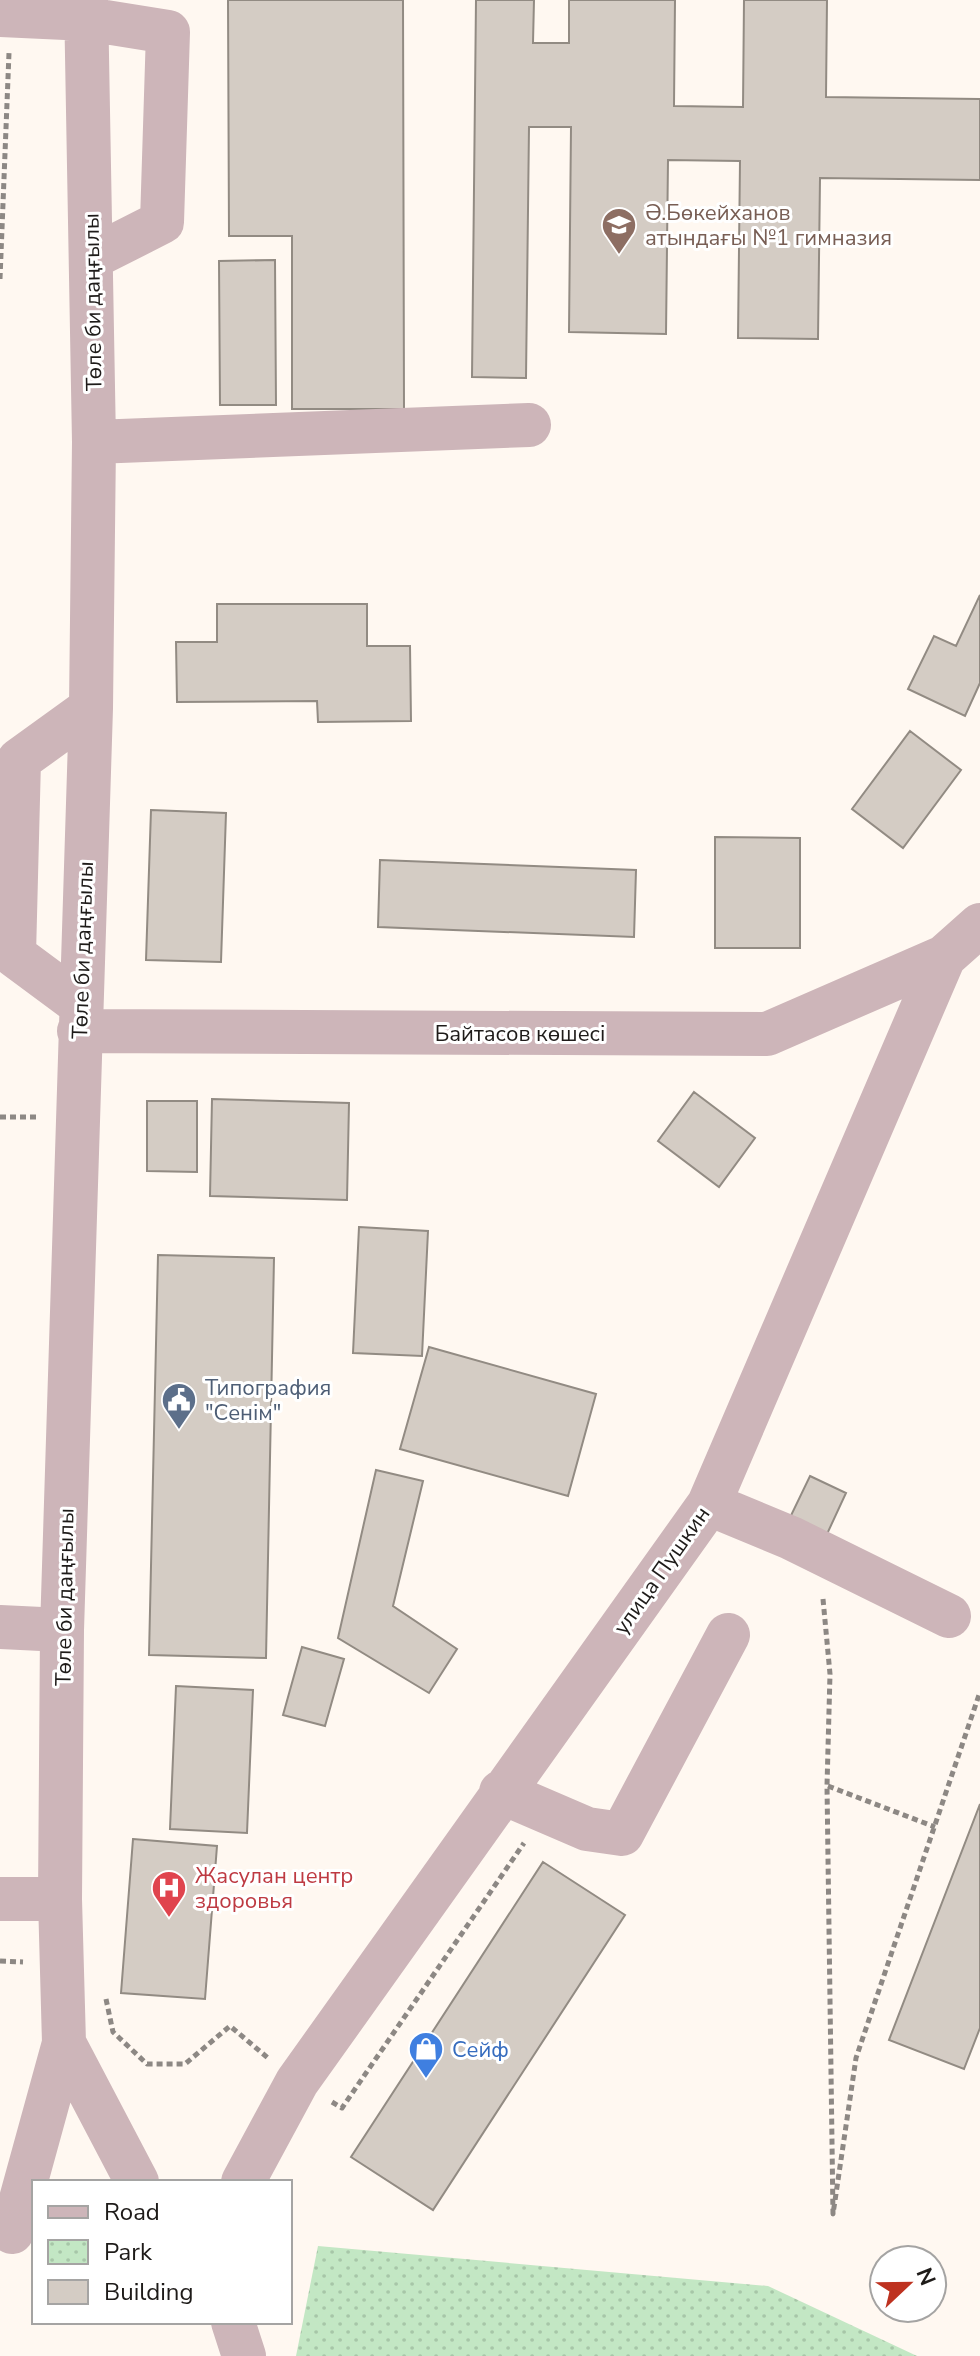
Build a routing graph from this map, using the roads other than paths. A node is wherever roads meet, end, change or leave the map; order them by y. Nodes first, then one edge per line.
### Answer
1 (87, 9) edge
2 (5, 31) edge
3 (91, 258) junction
4 (529, 425) dead end
5 (94, 442) junction
6 (91, 708) junction
7 (980, 925) edge
8 (944, 957) junction
9 (80, 1017) junction
10 (709, 1504) junction
11 (949, 1616) dead end
12 (0, 1627) edge
13 (62, 1630) junction
14 (728, 1635) dead end
15 (501, 1792) junction
16 (0, 1899) edge
17 (60, 1899) junction
18 (64, 2043) junction
19 (136, 2180) edge
20 (244, 2180) edge
21 (15, 2232) edge
22 (234, 2324) edge
23 (244, 2356) edge

1 - 2 street
1 - 3 street, Төле би даңғылы
1 - 3 street
3 - 5 street, Төле би даңғылы
4 - 5 street
5 - 6 street, Төле би даңғылы
6 - 9 street, Төле би даңғылы
6 - 9 street
7 - 8 street
8 - 9 street, Байтасов көшесі
8 - 10 street, улица Пушкин
9 - 13 street, Төле би даңғылы
10 - 11 street
10 - 15 street, улица Пушкин
12 - 13 street
13 - 17 street, Төле би даңғылы
14 - 15 street
15 - 20 street, улица Пушкин
16 - 17 street
17 - 18 street, Төле би даңғылы
18 - 19 street
18 - 21 street
22 - 23 street

